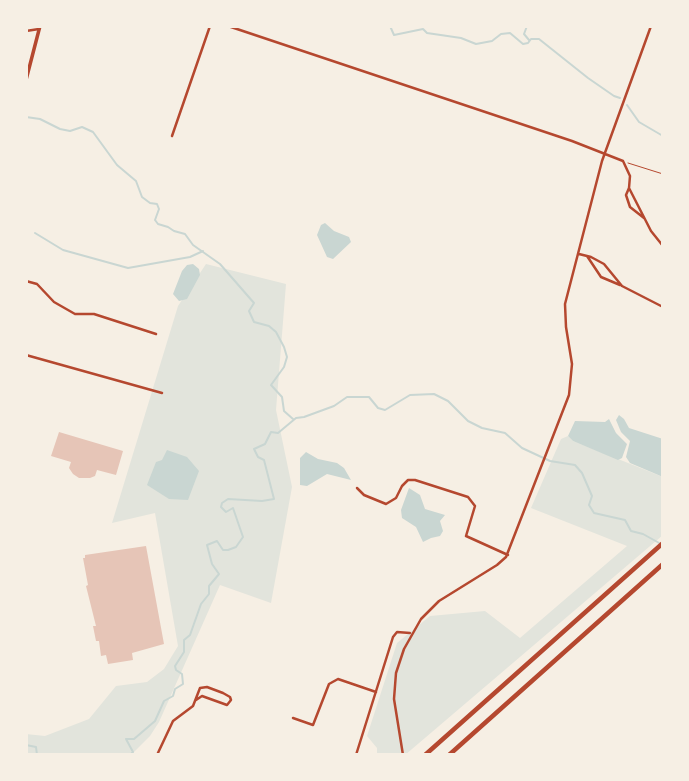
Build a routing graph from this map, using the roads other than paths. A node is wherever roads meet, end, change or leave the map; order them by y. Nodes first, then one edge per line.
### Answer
1 (210, 26) edge
2 (228, 26) edge
3 (651, 26) edge
4 (39, 28) edge
5 (26, 31) edge
6 (26, 80) edge
7 (172, 136) dead end
8 (605, 154) junction
9 (629, 188) junction
10 (644, 218) junction
11 (663, 246) edge
12 (579, 254) junction
13 (587, 256) junction
14 (26, 281) edge
15 (621, 286) junction
16 (663, 307) edge
17 (156, 334) dead end
18 (26, 355) edge
19 (162, 393) dead end
20 (357, 488) dead end
21 (663, 543) edge
22 (508, 555) junction
23 (663, 564) edge
24 (411, 633) junction
25 (376, 692) junction
26 (196, 700) junction
27 (293, 718) dead end
28 (157, 755) edge
29 (356, 755) edge
30 (403, 755) edge
31 (425, 755) edge
32 (449, 755) edge

1 - 7 street
2 - 8 street
3 - 8 street
4 - 5 street
4 - 6 main road
8 - 9 street
8 - 12 street
9 - 10 street
9 - 10 street
10 - 11 street
12 - 13 street
12 - 22 street
13 - 15 street
13 - 15 street
14 - 17 street
15 - 16 street
18 - 19 street
20 - 22 street
21 - 31 highway
22 - 24 street
23 - 32 highway
24 - 25 street
24 - 30 street
25 - 27 street
25 - 29 street
26 - 26 street
26 - 28 street

